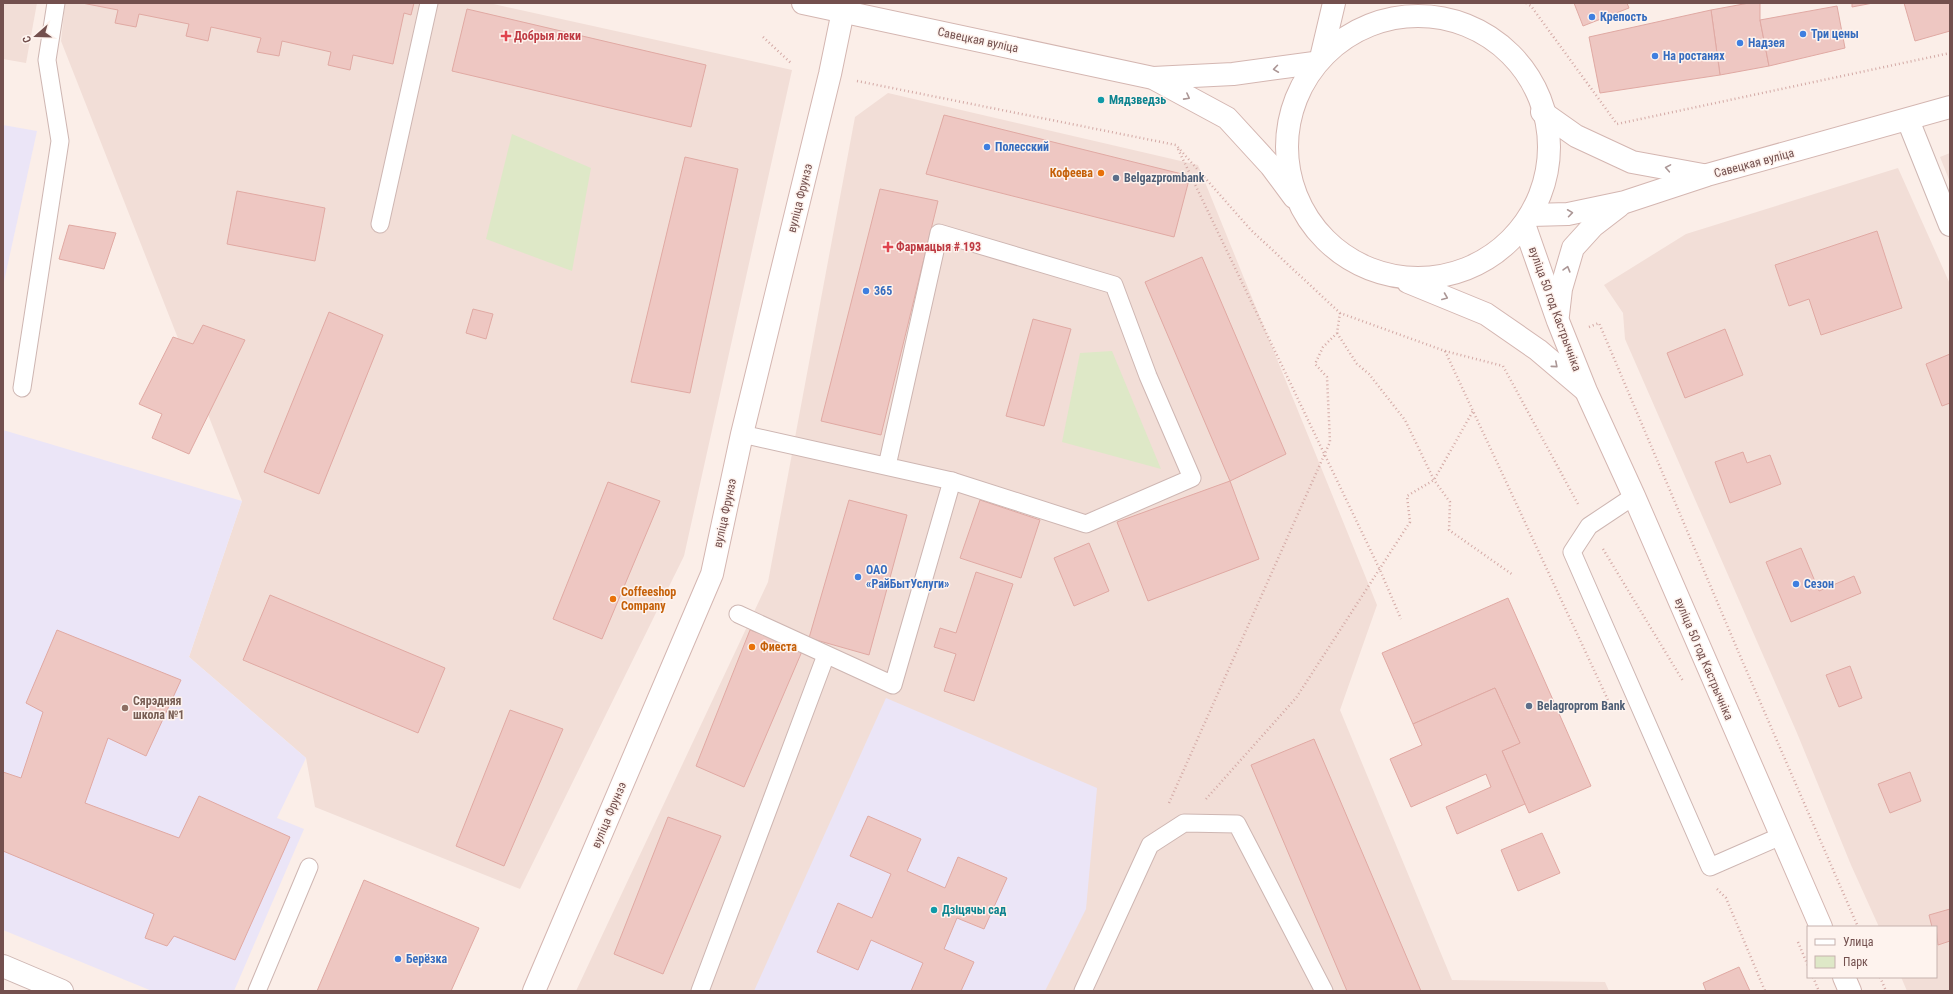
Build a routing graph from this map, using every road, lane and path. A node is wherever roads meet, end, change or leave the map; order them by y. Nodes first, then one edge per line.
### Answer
1 (56, 3) edge
2 (430, 3) edge
3 (804, 3) edge
4 (1334, 3) edge
5 (1446, 3) edge
6 (1526, 3) edge
7 (841, 7) edge
8 (1463, 22) junction
9 (763, 37) dead end
10 (1950, 53) edge
11 (1317, 61) junction
12 (792, 64) dead end
13 (1153, 78) junction
14 (857, 81) dead end
15 (1950, 107) edge
16 (1542, 112) junction
17 (1908, 120) junction
18 (1176, 145) junction
19 (1707, 176) junction
20 (1625, 202) junction
21 (1299, 204) junction
22 (1528, 221) junction
23 (380, 224) dead end
24 (1950, 225) edge
25 (1396, 277) junction
26 (1340, 313) junction
27 (1558, 321) junction
28 (1599, 322) dead end
29 (1337, 333) junction
30 (22, 388) dead end
31 (1586, 391) junction
32 (1474, 411) dead end
33 (742, 434) junction
34 (1324, 455) junction
35 (887, 466) junction
36 (1434, 480) junction
37 (952, 481) junction
38 (1634, 496) junction
39 (1589, 526) junction
40 (1380, 570) junction
41 (1513, 575) dead end
42 (738, 614) dead end
43 (1401, 619) dead end
44 (826, 655) junction
45 (1684, 683) dead end
46 (1184, 823) junction
47 (1781, 836) junction
48 (1150, 845) junction
49 (309, 867) dead end
50 (1821, 926) edge
51 (1858, 926) edge
52 (1796, 938) dead end
53 (1807, 964) edge
54 (3, 966) edge
55 (1813, 978) edge
56 (1844, 978) edge
57 (1880, 978) edge
58 (62, 991) edge
59 (257, 991) edge
60 (534, 991) edge
61 (700, 991) edge
62 (1083, 991) edge
63 (1324, 991) edge
64 (1819, 991) edge
65 (1850, 991) edge
66 (1886, 991) edge

1 - 30 lane
2 - 23 lane
3 - 7 main road, Савецкая вуліца
4 - 11 main road
5 - 8 main road
6 - 10 path
7 - 13 main road, Савецкая вуліца
7 - 33 main road, вуліца Фрунзэ
8 - 11 main road
8 - 16 main road
9 - 12 path
11 -> 13 main road, Савецкая вуліца
11 - 21 main road
13 -> 21 main road, Савецкая вуліца
14 - 18 path
15 - 17 main road, Савецкая вуліца
19 -> 16 main road, Савецкая вуліца
16 - 22 main road
17 - 19 main road, Савецкая вуліца
17 - 24 main road
18 - 26 path
18 - 34 path
19 - 20 main road
22 -> 20 main road
27 -> 20 main road
21 - 25 main road, Савецкая вуліца
22 - 25 main road
22 - 27 main road, вуліца 50 год Кастрычніка
25 -> 31 main road, вуліца 50 год Кастрычніка
26 - 29 path
26 - 39 path
27 - 31 main road, вуліца 50 год Кастрычніка
28 - 51 path
29 - 34 path
29 - 36 path
31 - 38 main road, вуліца 50 год Кастрычніка
32 - 36 path
33 - 35 lane
33 - 60 main road, вуліца Фрунзэ
34 - 40 path
34 - 48 path
35 - 37 lane
35 - 37 lane
36 - 40 path
36 - 41 path
37 - 44 lane
38 - 39 lane
38 - 47 main road, вуліца 50 год Кастрычніка
39 - 45 path
39 - 47 lane
40 - 43 path
40 - 46 path
42 - 44 lane
44 - 61 lane
46 - 48 lane
46 - 63 lane
47 - 50 main road, вуліца 50 год Кастрычніка
48 - 62 lane
49 - 59 lane
52 - 53 path
54 - 58 main road
55 - 64 path
56 - 65 main road
57 - 66 path

